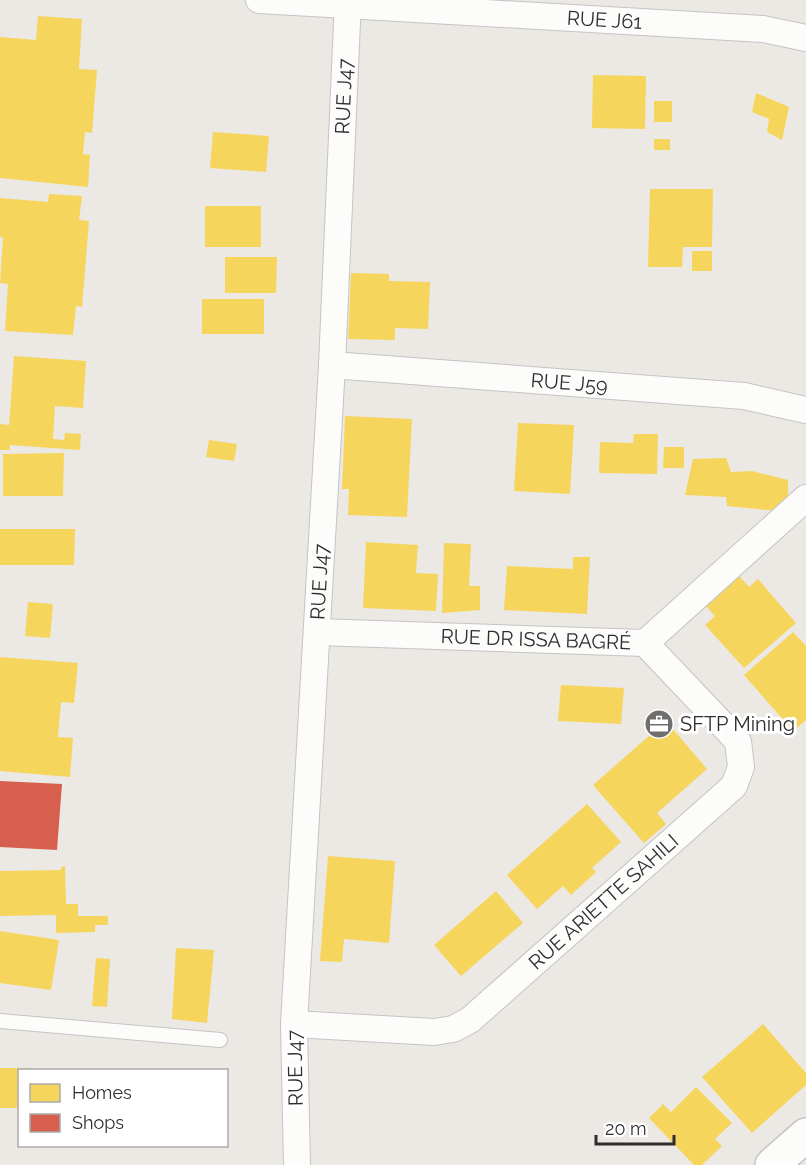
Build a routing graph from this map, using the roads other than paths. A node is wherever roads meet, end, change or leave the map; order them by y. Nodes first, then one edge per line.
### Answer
1 (259, 0) edge
2 (348, 3) edge
3 (806, 38) edge
4 (333, 365) junction
5 (806, 410) edge
6 (806, 498) edge
7 (318, 632) junction
8 (645, 643) junction
9 (0, 1021) edge
10 (294, 1024) junction
11 (220, 1040) dead end
12 (806, 1135) edge
13 (297, 1165) edge
14 (772, 1165) edge

1 - 2 street, RUE J61
2 - 3 street, RUE J61
2 - 4 street, RUE J47
4 - 5 street, RUE J59
4 - 7 street, RUE J47
6 - 8 street, RUE DR ISSA BAGRÉ
7 - 8 street, RUE DR ISSA BAGRÉ
7 - 10 street, RUE J47
8 - 10 street, RUE ARIETTE SAHILI
9 - 11 lane
10 - 13 street, RUE J47
12 - 14 main road

